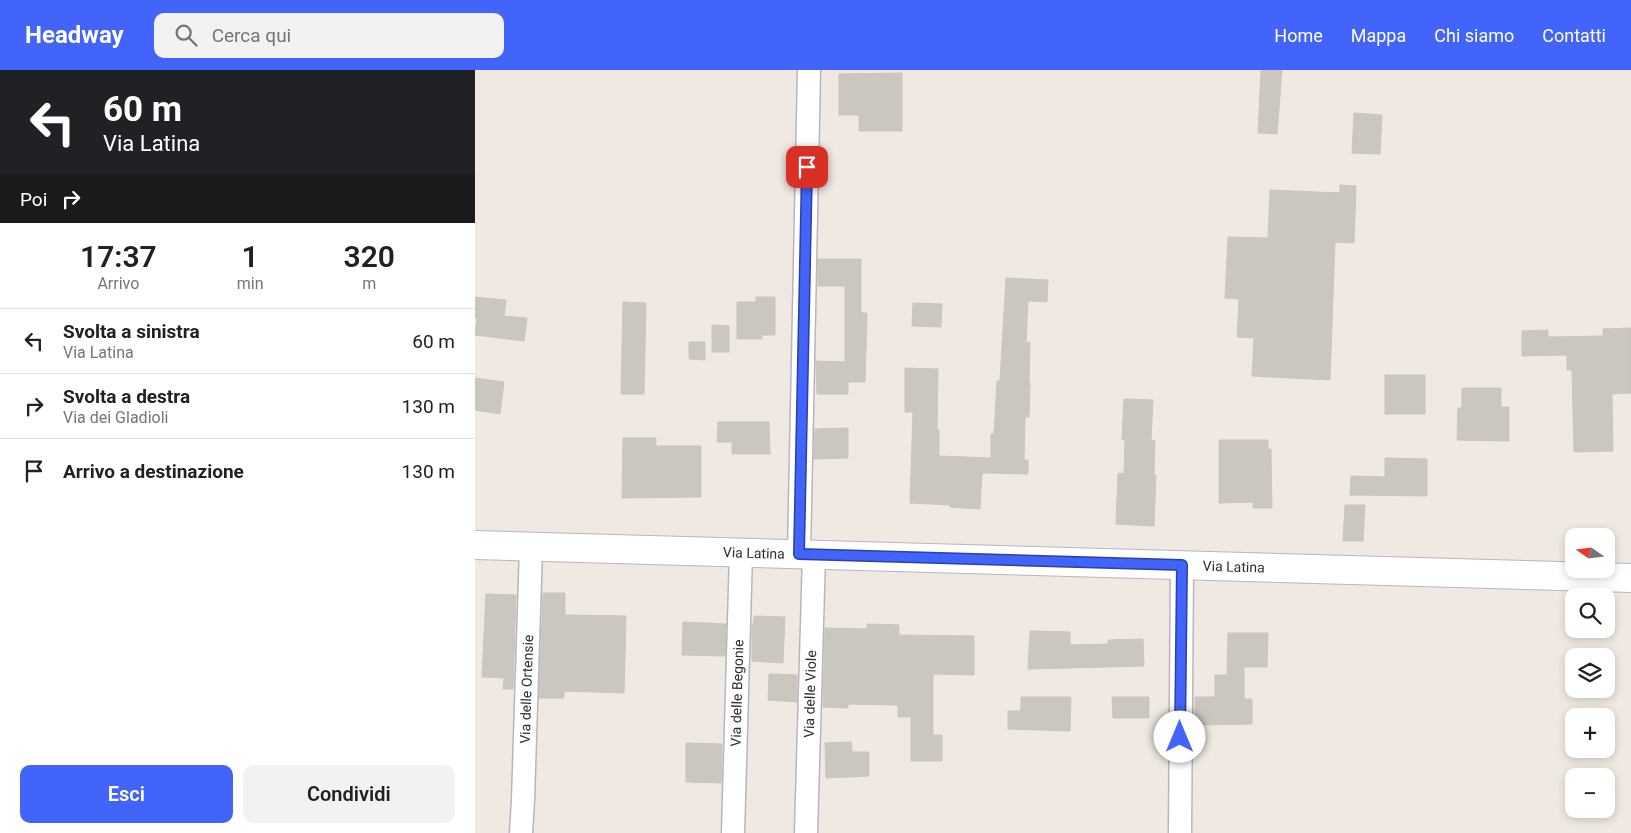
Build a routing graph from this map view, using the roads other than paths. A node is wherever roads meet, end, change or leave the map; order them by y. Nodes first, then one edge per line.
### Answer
1 (809, 70) edge
2 (475, 545) edge
3 (531, 546) junction
4 (741, 552) junction
5 (806, 554) junction
6 (1182, 565) junction
7 (1631, 578) edge
8 (521, 833) edge
9 (733, 833) edge
10 (806, 833) edge
11 (1180, 833) edge

1 - 5 street, Via delle Viole
2 - 3 main road, Via Latina
3 - 4 main road, Via Latina
3 - 8 street, Via delle Ortensie
4 - 5 main road, Via Latina
4 - 9 street, Via delle Begonie
5 - 6 main road, Via Latina
5 - 10 street, Via delle Viole
6 - 7 main road, Via Latina
6 - 11 street

